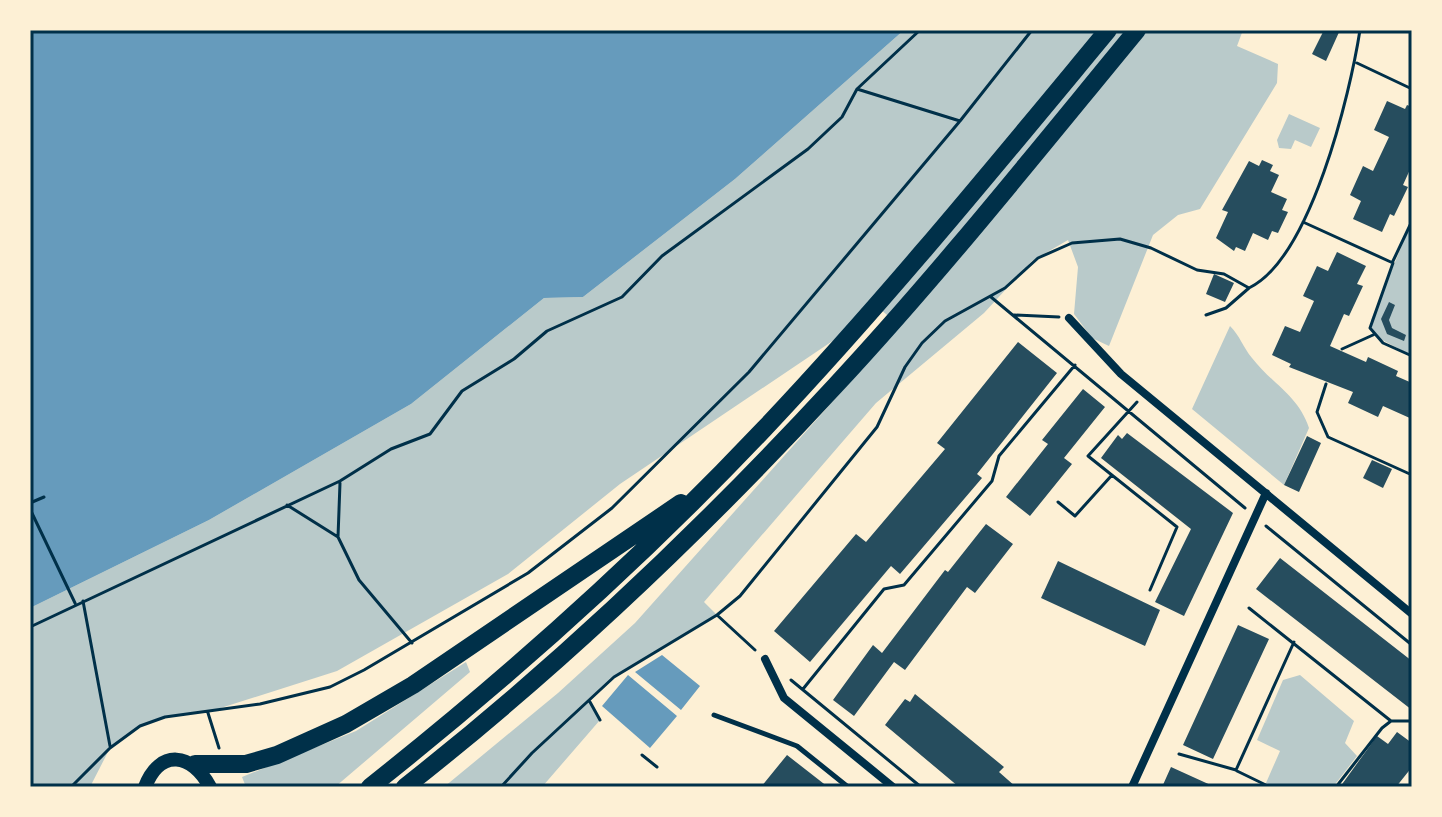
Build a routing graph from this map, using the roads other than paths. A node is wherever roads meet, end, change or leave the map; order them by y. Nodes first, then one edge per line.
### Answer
1 (1108, 30) edge
2 (1137, 30) edge
3 (1069, 318) road end
4 (708, 487) junction
5 (1266, 493) junction
6 (1412, 614) edge
7 (765, 659) road end
8 (714, 715) dead end
9 (195, 764) junction
10 (145, 787) edge
11 (210, 787) edge
12 (370, 787) edge
13 (405, 787) edge
14 (848, 787) edge
15 (893, 787) edge
16 (1132, 787) edge

1 - 4 highway
2 - 13 highway
3 - 5 street
4 - 9 highway
4 - 12 highway
5 - 6 street
5 - 16 street
7 - 15 street
8 - 14 lane
9 - 10 street
9 - 11 street

